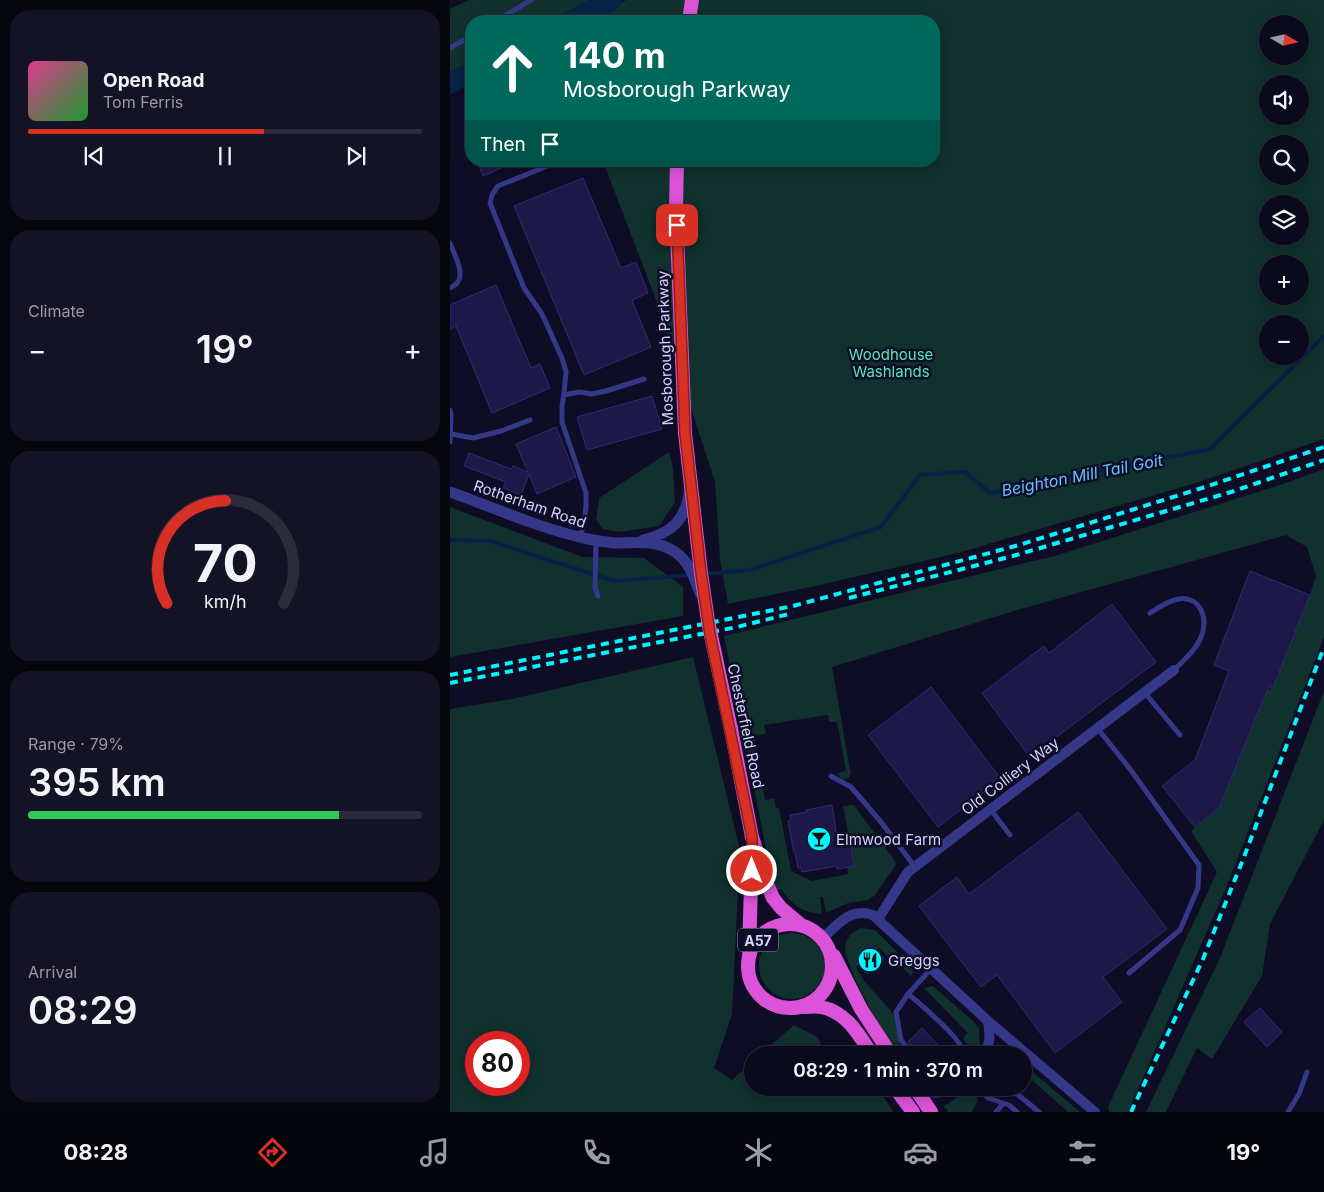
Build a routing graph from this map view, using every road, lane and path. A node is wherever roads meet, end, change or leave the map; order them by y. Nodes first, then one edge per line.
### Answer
1 (532, 0) edge
2 (692, 0) edge
3 (506, 15) edge
4 (690, 15) edge
5 (465, 39) edge
6 (450, 48) edge
7 (545, 167) edge
8 (677, 167) edge
9 (450, 243) edge
10 (450, 288) edge
11 (644, 378) dead end
12 (564, 395) junction
13 (450, 410) edge
14 (530, 420) dead end
15 (451, 434) edge
16 (450, 442) edge
17 (691, 478) junction
18 (450, 492) edge
19 (580, 537) junction
20 (596, 541) junction
21 (632, 542) junction
22 (697, 572) junction
23 (598, 596) dead end
24 (1150, 613) dead end
25 (708, 621) joint
26 (1174, 670) joint
27 (1145, 692) junction
28 (1097, 728) junction
29 (1180, 735) dead end
30 (831, 776) dead end
31 (991, 809) junction
32 (1010, 835) dead end
33 (752, 837) junction
34 (915, 867) junction
35 (878, 919) junction
36 (800, 924) junction
37 (826, 942) junction
38 (749, 953) junction
39 (931, 969) junction
40 (1129, 972) dead end
41 (908, 994) junction
42 (803, 1007) junction
43 (988, 1021) junction
44 (866, 1046) edge
45 (885, 1046) edge
46 (906, 1046) edge
47 (960, 1046) edge
48 (989, 1046) edge
49 (1307, 1072) dead end
50 (901, 1096) edge
51 (920, 1096) edge
52 (986, 1096) edge
53 (1020, 1096) edge
54 (1003, 1104) junction
55 (998, 1111) edge
56 (913, 1112) edge
57 (931, 1112) edge
58 (1017, 1112) edge
59 (1040, 1112) edge
60 (1095, 1112) edge
61 (1288, 1112) edge

1 - 3 lane
2 - 4 highway
5 - 6 lane
7 - 12 lane
8 - 17 highway, Mosborough Parkway / A57
9 - 10 lane
11 - 12 lane
12 - 19 lane
13 - 15 lane
14 - 15 lane
15 - 16 lane
17 - 21 street
17 - 22 highway, Mosborough Parkway / A57
18 - 19 street, Rotherham Road
19 - 20 street, Rotherham Road
20 - 21 street, Rotherham Road
20 - 23 lane
21 - 22 street
22 - 25 highway, Mosborough Parkway / A57
24 - 26 lane
25 - 33 highway, Chesterfield Road / A57, bridge
26 - 27 street, Old Colliery Way
27 - 28 street, Old Colliery Way
27 - 29 lane
28 - 31 street, Old Colliery Way
28 - 40 lane
30 - 34 lane
31 - 32 lane
31 - 34 street, Old Colliery Way
33 - 36 highway, Chesterfield Road / A57
33 - 38 highway, Chesterfield Road / A57
34 - 35 street, Old Colliery Way
35 - 37 street
35 - 39 street
36 - 37 highway, A57
36 - 38 highway, A57
37 - 42 highway
37 - 45 highway
38 - 42 highway, A57
39 - 41 lane
39 - 43 street
41 - 46 lane
41 - 47 lane
42 - 44 highway, A57
43 - 48 street
43 - 60 street
49 - 61 lane
50 - 56 highway
51 - 57 highway
52 - 54 lane
53 - 59 lane
54 - 55 lane
54 - 58 lane

